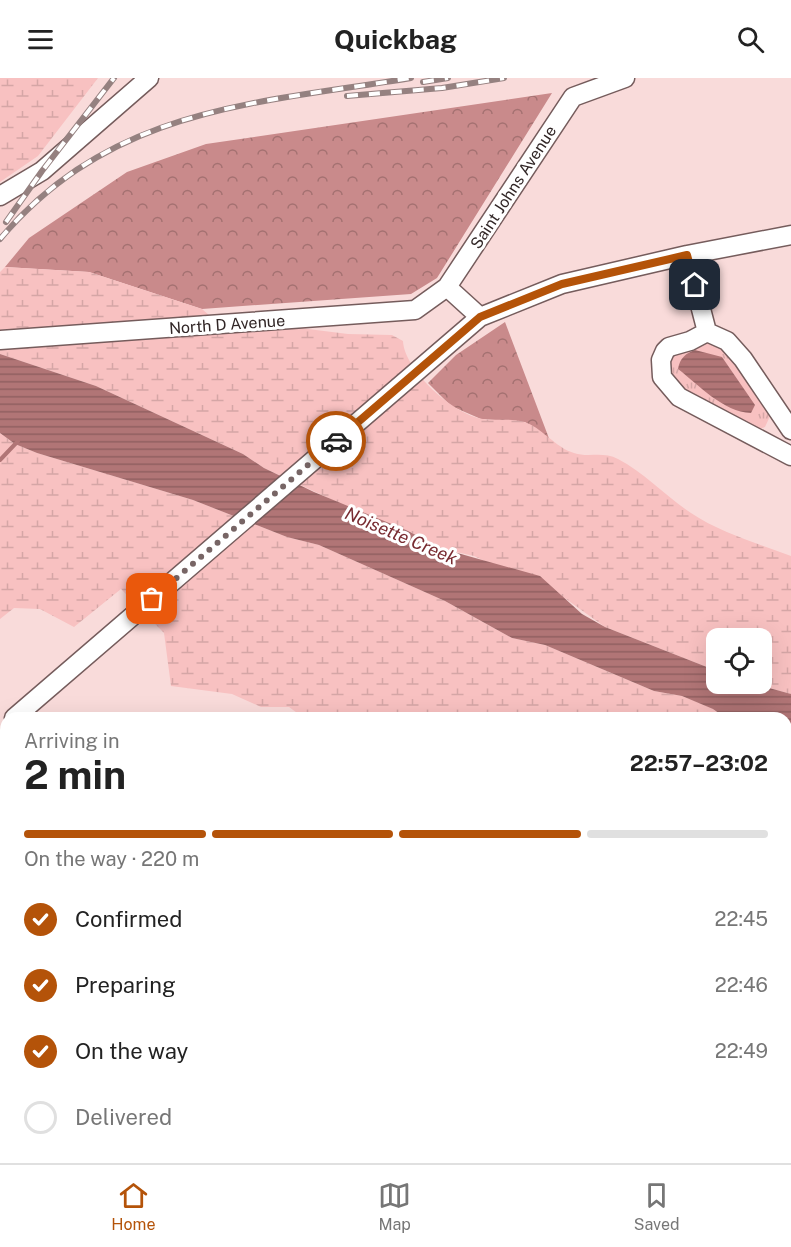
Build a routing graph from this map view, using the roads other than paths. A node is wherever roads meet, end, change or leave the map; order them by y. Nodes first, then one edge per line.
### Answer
1 (149, 78) edge
2 (625, 78) edge
3 (0, 196) edge
4 (791, 235) edge
5 (687, 255) junction
6 (447, 287) junction
7 (480, 317) junction
8 (706, 332) junction
9 (0, 340) edge
10 (780, 413) junction
11 (791, 430) edge
12 (762, 442) junction
13 (791, 456) edge
14 (21, 712) edge

1 - 3 street
2 - 6 street, Saint Johns Avenue
4 - 5 street
5 - 7 street
5 - 8 street
6 - 7 street
6 - 9 street, North D Avenue
7 - 14 street
8 - 10 street
8 - 12 street
10 - 11 street
10 - 12 street
12 - 13 street

